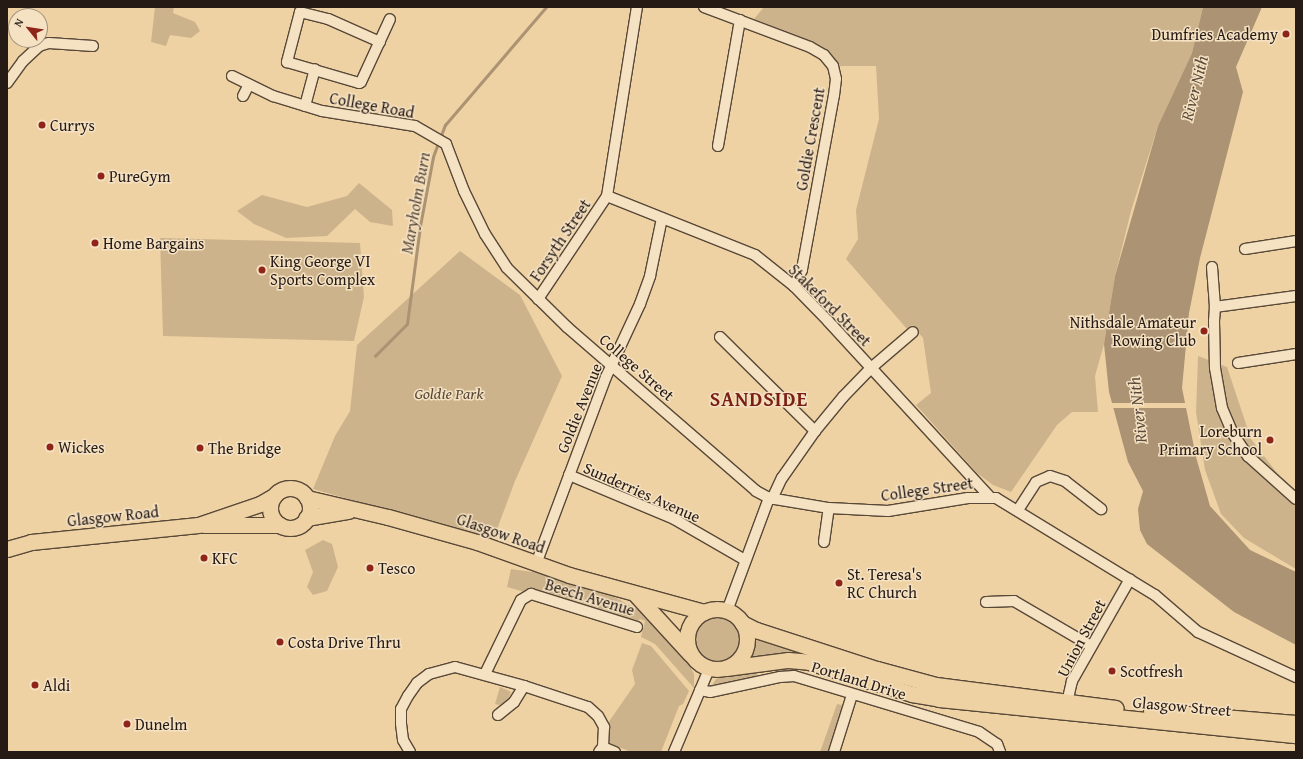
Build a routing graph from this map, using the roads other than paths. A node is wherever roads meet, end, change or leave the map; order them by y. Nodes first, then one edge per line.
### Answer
1 (637, 7) edge
2 (704, 7) edge
3 (390, 19) dead end
4 (740, 20) junction
5 (380, 42) junction
6 (92, 46) dead end
7 (315, 68) junction
8 (232, 76) dead end
9 (7, 83) edge
10 (249, 84) junction
11 (243, 96) dead end
12 (305, 106) junction
13 (718, 146) dead end
14 (607, 196) junction
15 (662, 218) junction
16 (1296, 242) edge
17 (1245, 249) dead end
18 (1212, 267) dead end
19 (794, 286) junction
20 (1296, 296) edge
21 (538, 299) junction
22 (1215, 307) junction
23 (913, 332) dead end
24 (720, 337) dead end
25 (1296, 354) edge
26 (1238, 363) dead end
27 (612, 365) junction
28 (871, 368) junction
29 (815, 431) junction
30 (569, 475) junction
31 (274, 496) junction
32 (989, 496) junction
33 (307, 498) junction
34 (771, 498) junction
35 (1296, 499) edge
36 (829, 508) junction
37 (1101, 509) dead end
38 (355, 510) junction
39 (1018, 510) junction
40 (306, 518) junction
41 (198, 525) junction
42 (280, 525) junction
43 (7, 539) edge
44 (32, 542) junction
45 (824, 542) dead end
46 (7, 549) edge
47 (744, 560) junction
48 (536, 564) junction
49 (1130, 579) junction
50 (635, 594) junction
51 (986, 602) dead end
52 (727, 611) junction
53 (704, 612) junction
54 (742, 623) junction
55 (638, 627) dead end
56 (1091, 646) junction
57 (691, 654) junction
58 (726, 668) junction
59 (709, 669) junction
60 (485, 674) junction
61 (1296, 677) edge
62 (524, 686) junction
63 (700, 690) junction
64 (852, 695) junction
65 (1066, 708) junction
66 (498, 716) dead end
67 (1295, 724) edge
68 (601, 750) edge
69 (410, 752) edge
70 (615, 752) edge
71 (674, 752) edge
72 (834, 752) edge
73 (1000, 752) edge

1 - 14 street
2 - 4 street, Goldie Crescent
3 - 5 street
4 - 13 street
4 - 19 street, Goldie Crescent
5 - 7 street
5 - 7 street
6 - 9 street
7 - 12 street
8 - 10 street, College Road
10 - 11 street
10 - 12 street, College Road
12 - 21 street, College Road
14 - 15 street, Stakeford Street
14 - 21 street, Forsyth Street
15 - 19 street, Stakeford Street
15 - 27 street, Goldie Avenue
16 - 17 street
18 - 22 street
19 - 28 street, Stakeford Street
20 - 22 street
21 - 27 street, College Street
22 - 35 street
23 - 28 street
24 - 29 street
25 - 26 street
27 - 30 street, Goldie Avenue
27 - 34 street, College Street
28 - 29 street
28 - 32 street, Stakeford Street
29 - 34 street
30 - 47 street, Sunderries Avenue
30 - 48 street, Goldie Avenue
31 - 33 main road
31 - 41 main road, Glasgow Road
31 - 42 main road
32 - 36 street, College Street
32 - 39 street, College Street
33 - 38 main road, Glasgow Road
33 - 40 main road
34 - 36 street, College Street
34 - 47 street
36 - 45 street
37 - 39 street
38 - 40 main road, Glasgow Road
38 - 48 main road, Glasgow Road
39 - 49 street, College Street
40 - 42 main road
41 - 42 main road, Glasgow Road
41 - 44 main road, Glasgow Road
43 - 44 main road, Glasgow Road
44 - 46 main road, Glasgow Road
47 - 52 street
48 - 50 main road, Glasgow Road
49 - 56 street, Union Street
49 - 61 street, College Street
50 - 53 main road, Glasgow Road
50 - 57 main road
51 - 56 street
52 - 53 main road
52 - 54 main road
53 - 57 main road
54 - 58 main road
54 - 65 main road
55 - 60 street, Beech Avenue
56 - 65 street, Union Street
57 - 59 main road
58 - 59 main road
58 - 65 main road
59 - 63 street
60 - 62 street
60 - 69 street
62 - 66 street
62 - 68 street
63 - 64 street, Portland Drive
63 - 71 street
64 - 72 street
64 - 73 street, Portland Drive
65 - 67 main road, Glasgow Street
68 - 70 street

